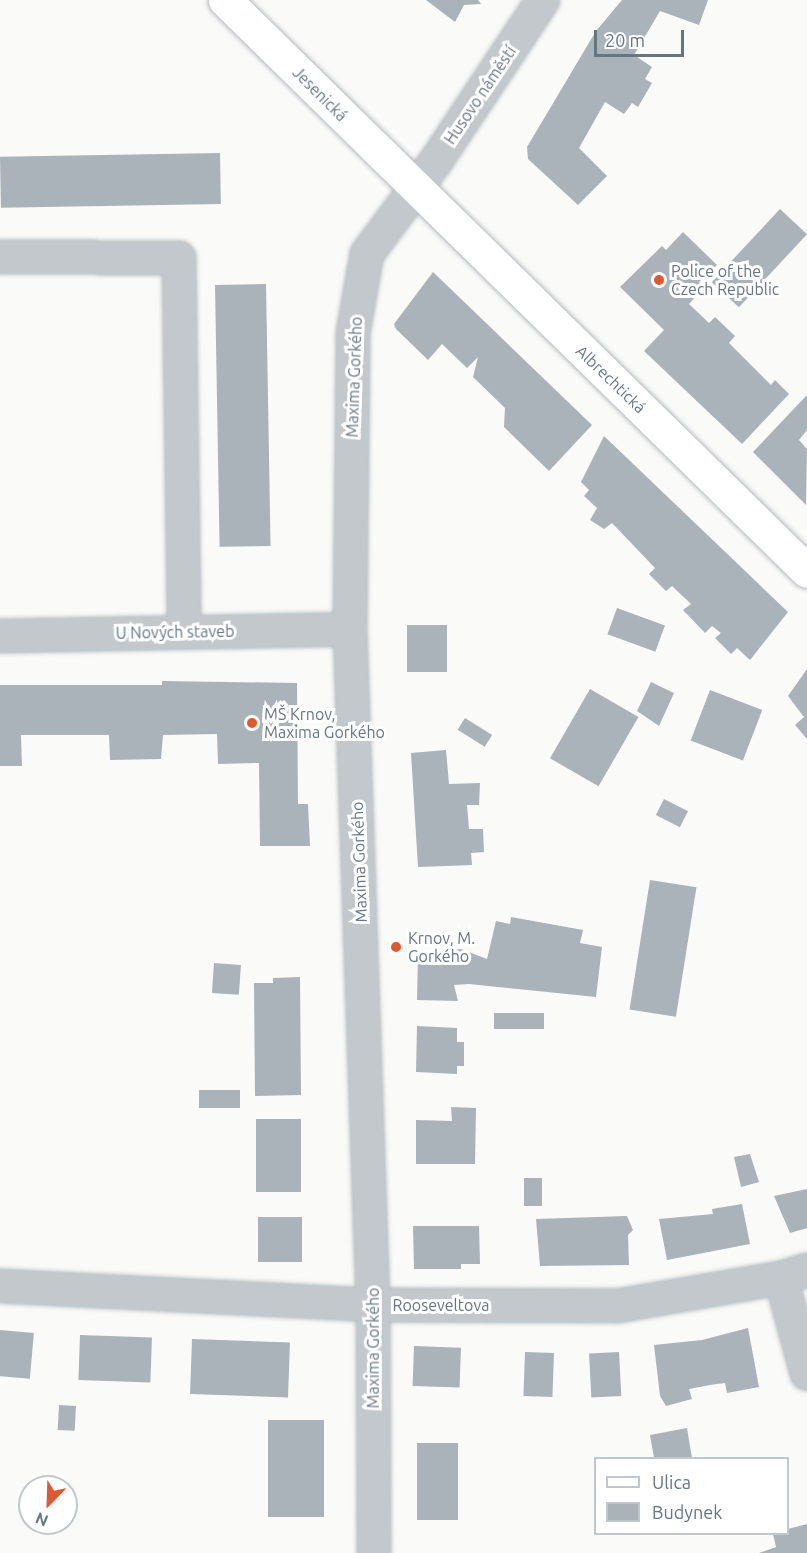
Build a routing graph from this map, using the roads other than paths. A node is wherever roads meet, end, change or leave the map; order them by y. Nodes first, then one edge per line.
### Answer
1 (225, 0) edge
2 (543, 0) edge
3 (414, 188) junction
4 (0, 257) edge
5 (807, 571) edge
6 (350, 629) junction
7 (184, 632) junction
8 (0, 636) edge
9 (794, 1274) edge
10 (0, 1286) edge
11 (374, 1305) junction
12 (807, 1374) edge
13 (374, 1553) edge

1 - 3 main road, Jesenická
2 - 3 street, Husovo náměstí
3 - 5 main road, Albrechtická
3 - 6 street, Maxima Gorkého
4 - 7 street
6 - 7 street, U Nových staveb
6 - 11 street, Maxima Gorkého
7 - 8 street, U Nových staveb
9 - 11 street, Rooseveltova
9 - 12 street
10 - 11 street, Rooseveltova
11 - 13 street, Maxima Gorkého

